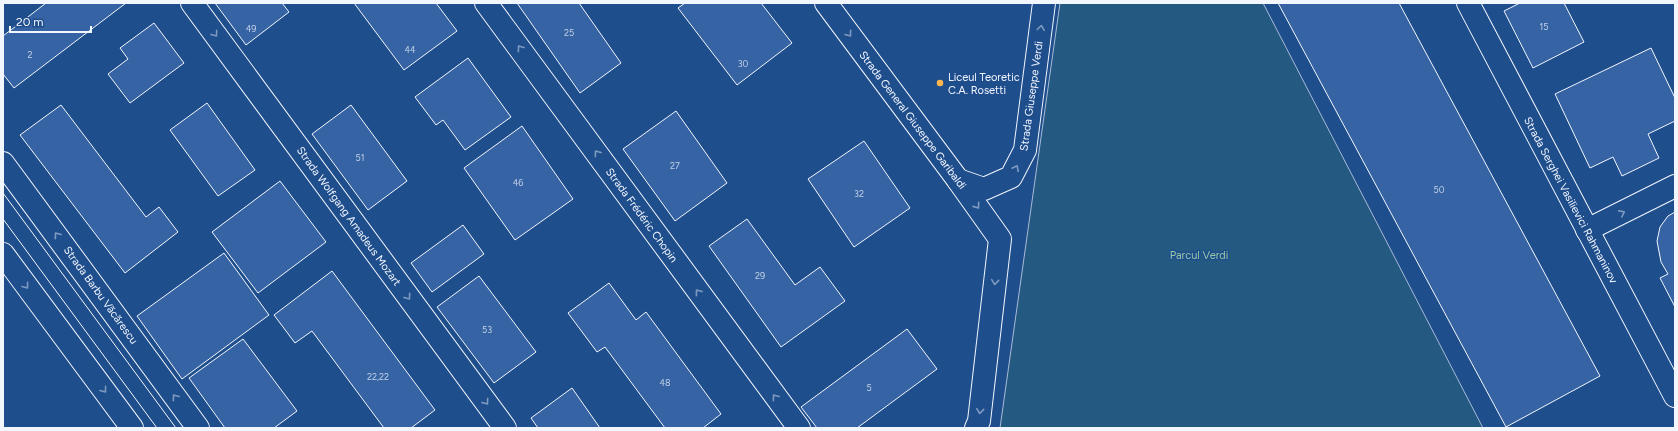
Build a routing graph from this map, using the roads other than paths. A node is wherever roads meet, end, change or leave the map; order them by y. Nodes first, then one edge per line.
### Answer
1 (192, 3) edge
2 (486, 3) edge
3 (826, 3) edge
4 (1044, 3) edge
5 (1472, 5) edge
6 (3, 162) edge
7 (958, 180) junction
8 (1675, 186) edge
9 (1587, 230) junction
10 (3, 254) edge
11 (1675, 396) edge
12 (132, 428) edge
13 (198, 428) edge
14 (505, 428) edge
15 (798, 428) edge
16 (976, 428) edge

1 -> 14 street, Strada Wolfgang Amadeus Mozart
15 -> 2 street, Strada Frédéric Chopin
3 -> 7 street, Strada General Giuseppe Garibaldi
7 -> 4 street, Strada Giuseppe Verdi
5 - 9 street, Strada Serghei Vasilievici Rahmaninov
13 -> 6 street, Strada Barbu Văcărescu
7 -> 16 street, Strada General Giuseppe Garibaldi
9 -> 8 street
9 - 11 street, Strada Serghei Vasilievici Rahmaninov
10 -> 12 street

